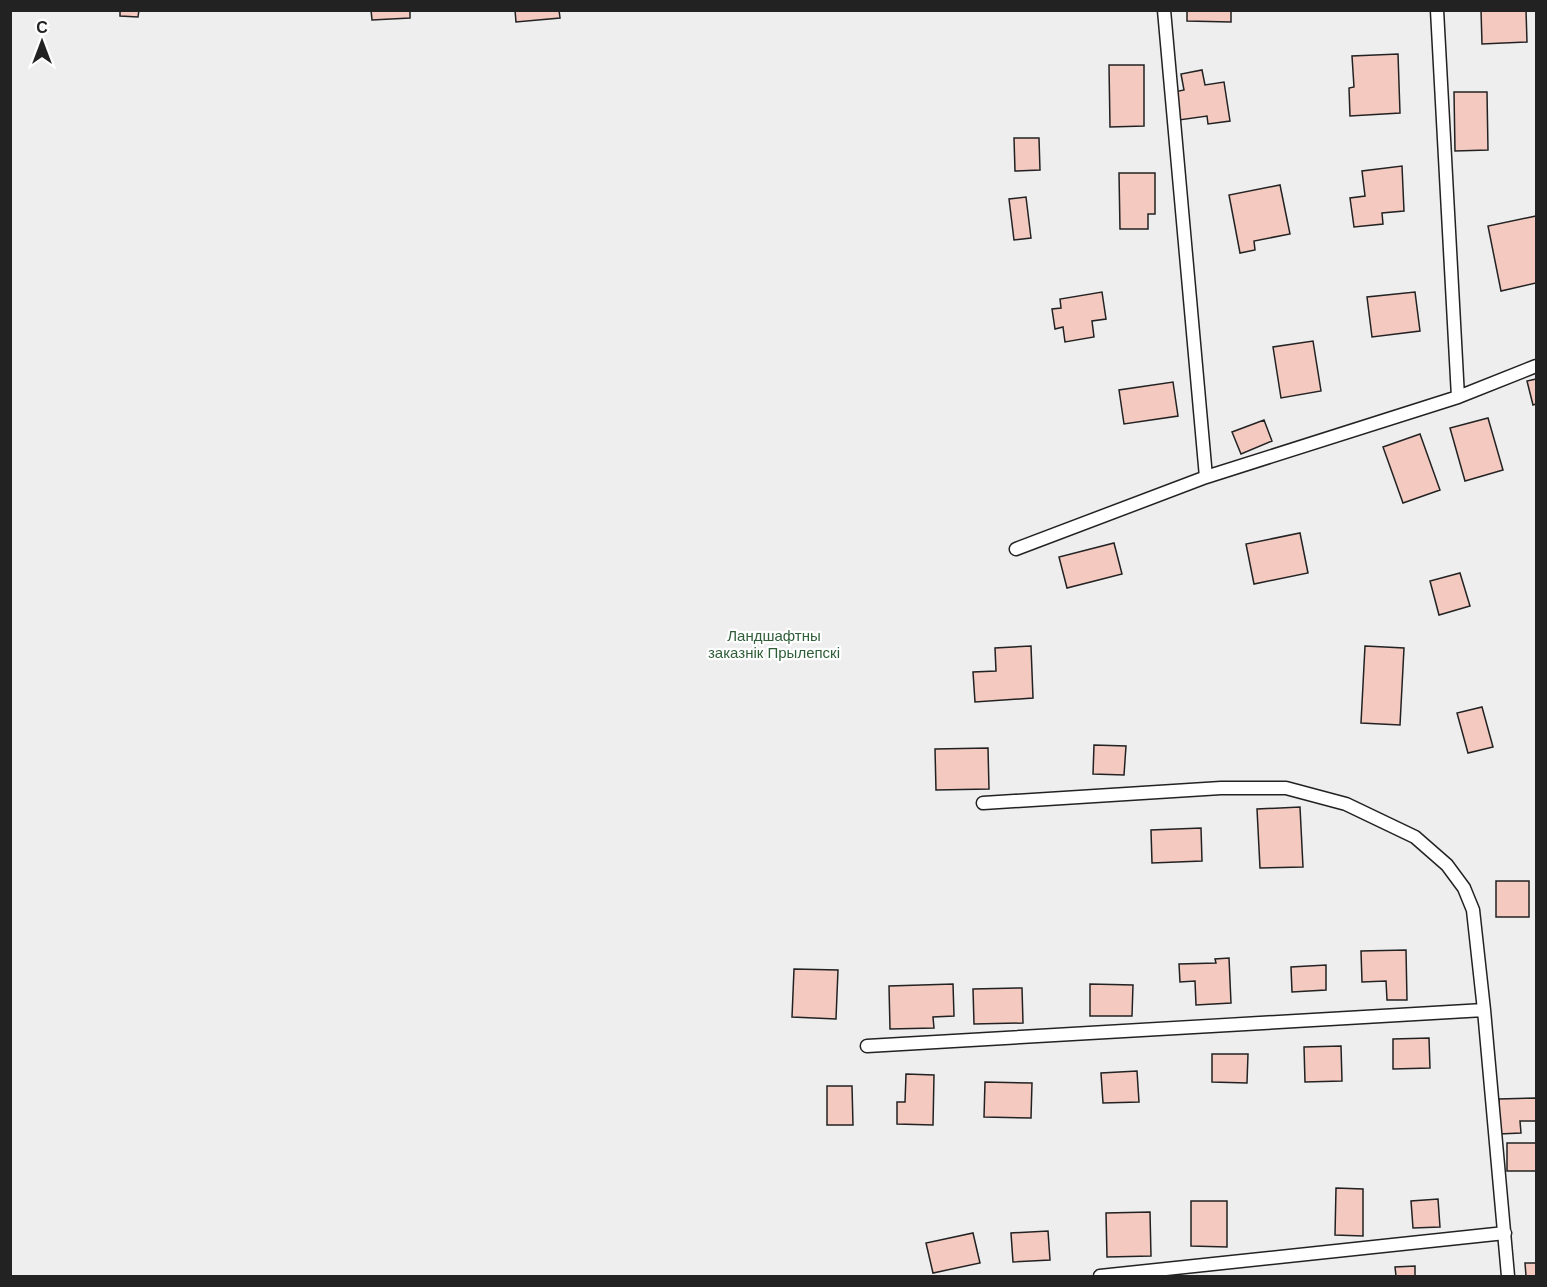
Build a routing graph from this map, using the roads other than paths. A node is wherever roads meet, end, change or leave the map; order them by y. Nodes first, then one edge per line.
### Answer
1 (1164, 10) edge
2 (1437, 10) edge
3 (1536, 366) edge
4 (1458, 397) junction
5 (1206, 477) junction
6 (1016, 549) dead end
7 (983, 803) dead end
8 (1484, 1010) junction
9 (867, 1046) dead end
10 (1505, 1233) junction
11 (1100, 1276) edge
12 (1508, 1276) edge

1 - 5 lane
2 - 4 lane
3 - 4 lane
4 - 5 lane
5 - 6 lane
7 - 8 lane
8 - 9 lane
8 - 10 lane
10 - 11 lane
10 - 12 lane

